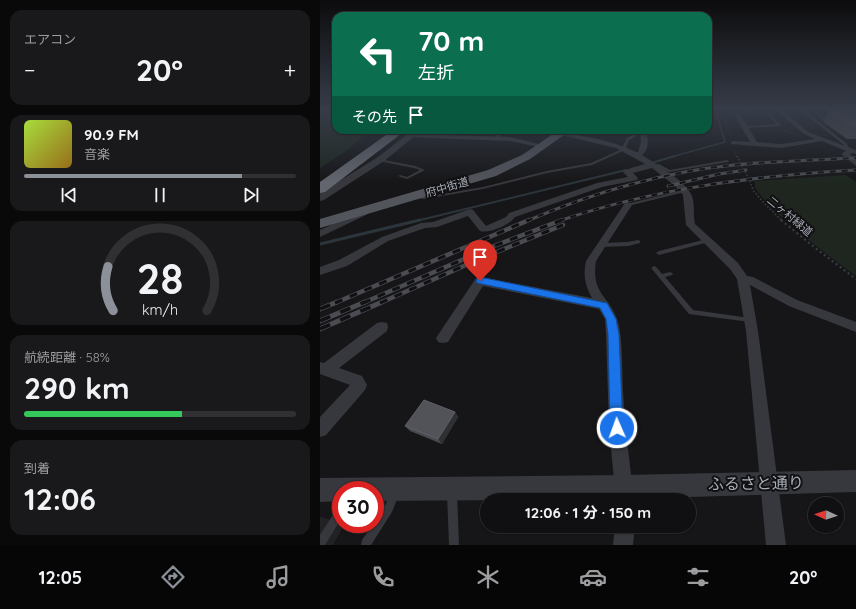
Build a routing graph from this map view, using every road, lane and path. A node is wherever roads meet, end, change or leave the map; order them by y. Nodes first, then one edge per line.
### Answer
1 (730, 133) edge
2 (749, 133) edge
3 (796, 133) edge
4 (807, 133) edge
5 (831, 133) edge
6 (384, 134) edge
7 (403, 134) edge
8 (404, 134) edge
9 (424, 134) edge
10 (499, 134) edge
11 (560, 134) edge
12 (570, 134) edge
13 (636, 134) edge
14 (644, 134) edge
15 (498, 138) junction
16 (818, 140) junction
17 (733, 142) junction
18 (755, 144) junction
19 (544, 146) junction
20 (624, 149) junction
21 (852, 151) edge
22 (636, 155) junction
23 (380, 160) junction
24 (727, 161) dead end
25 (856, 164) edge
26 (651, 165) junction
27 (400, 176) dead end
28 (320, 179) edge
29 (320, 189) edge
30 (684, 191) junction
31 (414, 196) junction
32 (320, 198) edge
33 (628, 205) joint
34 (369, 210) junction
35 (320, 224) edge
36 (320, 234) edge
37 (707, 241) junction
38 (638, 242) dead end
39 (601, 245) junction
40 (659, 253) dead end
41 (654, 268) dead end
42 (320, 271) edge
43 (670, 274) dead end
44 (660, 276) junction
45 (743, 279) junction
46 (856, 279) edge
47 (603, 305) junction
48 (750, 320) junction
49 (382, 327) dead end
50 (856, 327) edge
51 (443, 338) dead end
52 (324, 369) edge
53 (320, 429) edge
54 (856, 481) edge
55 (770, 483) junction
56 (384, 489) edge
57 (396, 489) junction
58 (452, 489) junction
59 (320, 490) edge
60 (332, 490) edge
61 (625, 493) edge
62 (332, 525) edge
63 (624, 533) edge
64 (320, 544) edge
65 (367, 545) edge
66 (454, 545) edge
67 (623, 545) edge
68 (776, 545) edge

1 - 17 path, 二ヶ村緑道
2 - 18 street
3 - 16 path
4 - 16 street
5 - 21 lane
6 - 28 highway
7 - 29 highway
8 - 23 street
9 - 15 street
10 - 15 lane
11 - 19 main road, 府中街道
12 - 20 street
13 - 20 lane
14 - 22 street
15 - 19 street
16 - 18 street
16 - 21 street
17 - 18 street
17 - 46 path, 二ヶ村緑道
19 - 31 main road, 府中街道
20 - 22 street
20 - 31 lane
21 - 25 street
22 - 26 street
23 - 27 lane
23 - 32 street
24 - 26 lane
26 - 30 street
26 - 42 street
30 - 33 lane
30 - 37 street
31 - 34 main road, 府中街道
33 - 39 street
34 - 35 main road, 府中街道
34 - 36 street
37 - 40 lane
37 - 45 street
38 - 39 lane
39 - 47 street
41 - 44 lane
43 - 44 lane
44 - 48 lane
45 - 48 street
45 - 50 street
47 - 51 street
47 - 61 street
48 - 55 street
49 - 52 street
52 - 53 street
54 - 55 street, ふるさと通り
55 - 61 street, ふるさと通り
55 - 68 street
56 - 57 street, ふるさと通り
57 - 58 street, ふるさと通り
57 - 65 lane
58 - 61 street, ふるさと通り
58 - 66 lane
59 - 60 street, ふるさと通り
62 - 64 lane
63 - 67 street

